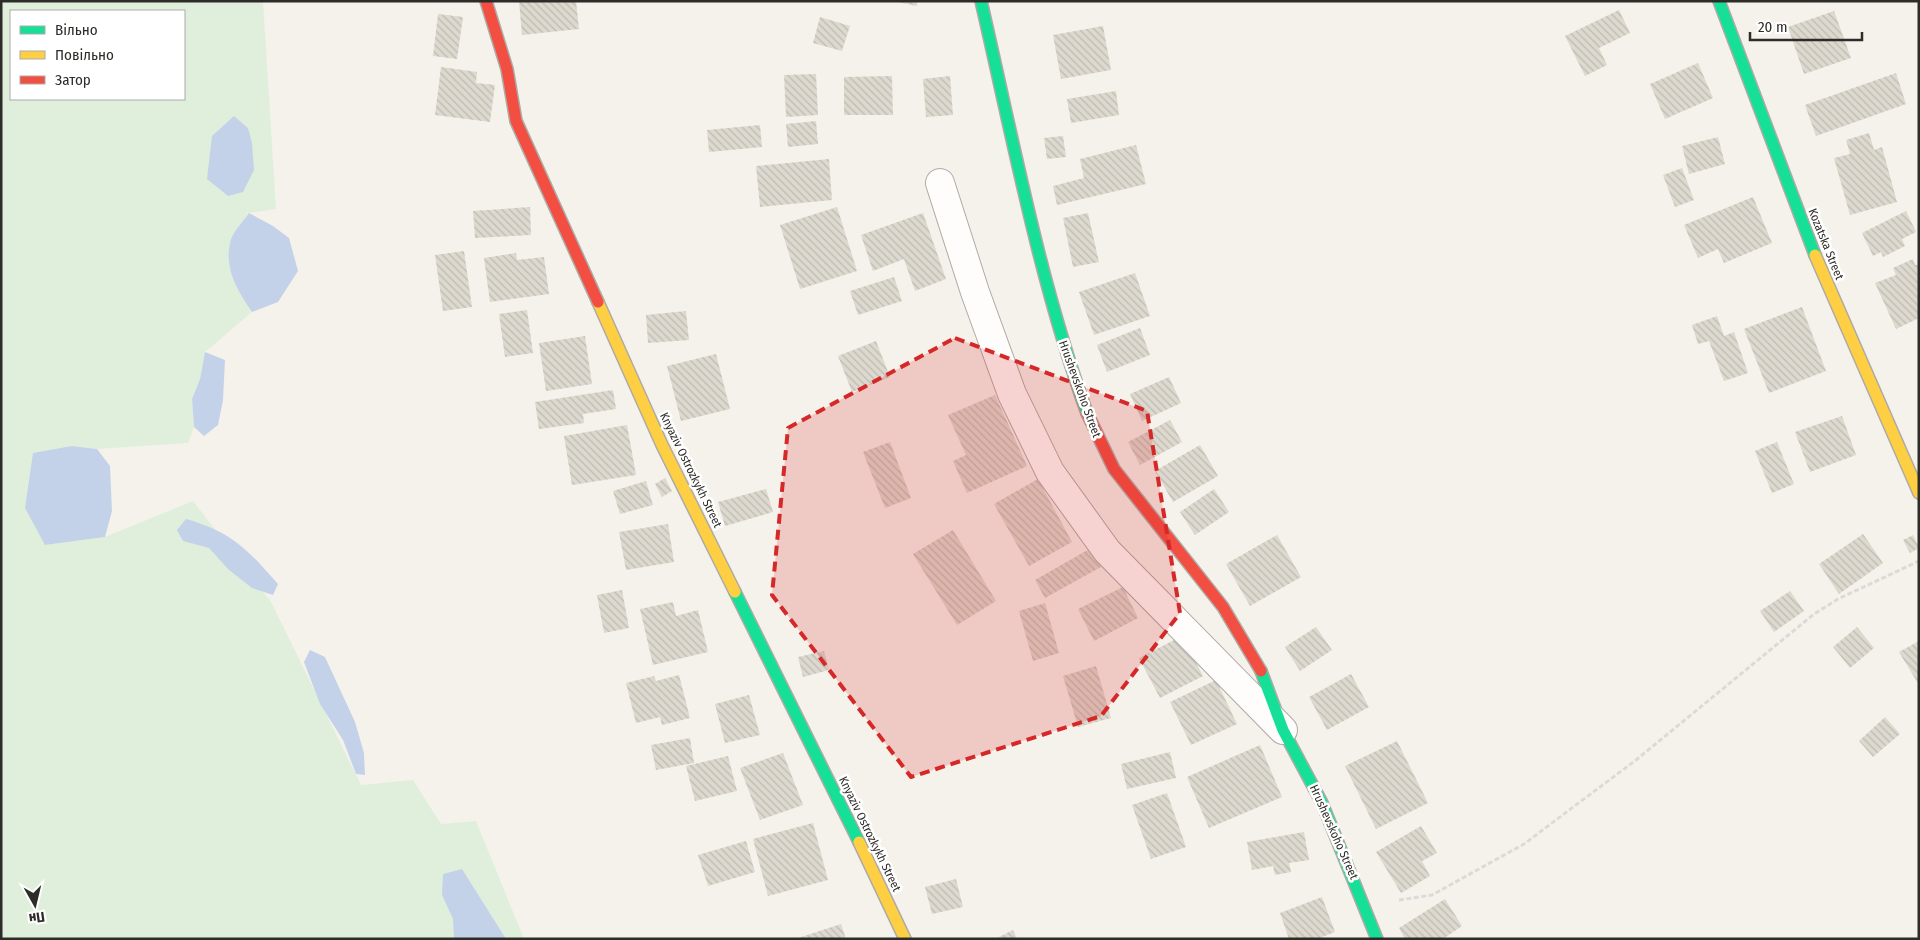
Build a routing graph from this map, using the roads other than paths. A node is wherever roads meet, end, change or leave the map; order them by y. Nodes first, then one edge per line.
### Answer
1 (486, 1) edge
2 (981, 1) edge
3 (1719, 1) edge
4 (940, 183) dead end
5 (1919, 493) edge
6 (1283, 730) junction
7 (905, 939) edge
8 (1376, 939) edge

1 - 7 street, Knyaziv Оstrozkykh Street
2 - 6 street, Hrushevskoho Street
3 - 5 street, Kozatska Street
4 - 6 street, Hrushevskoho Street
6 - 8 street, Hrushevskoho Street

